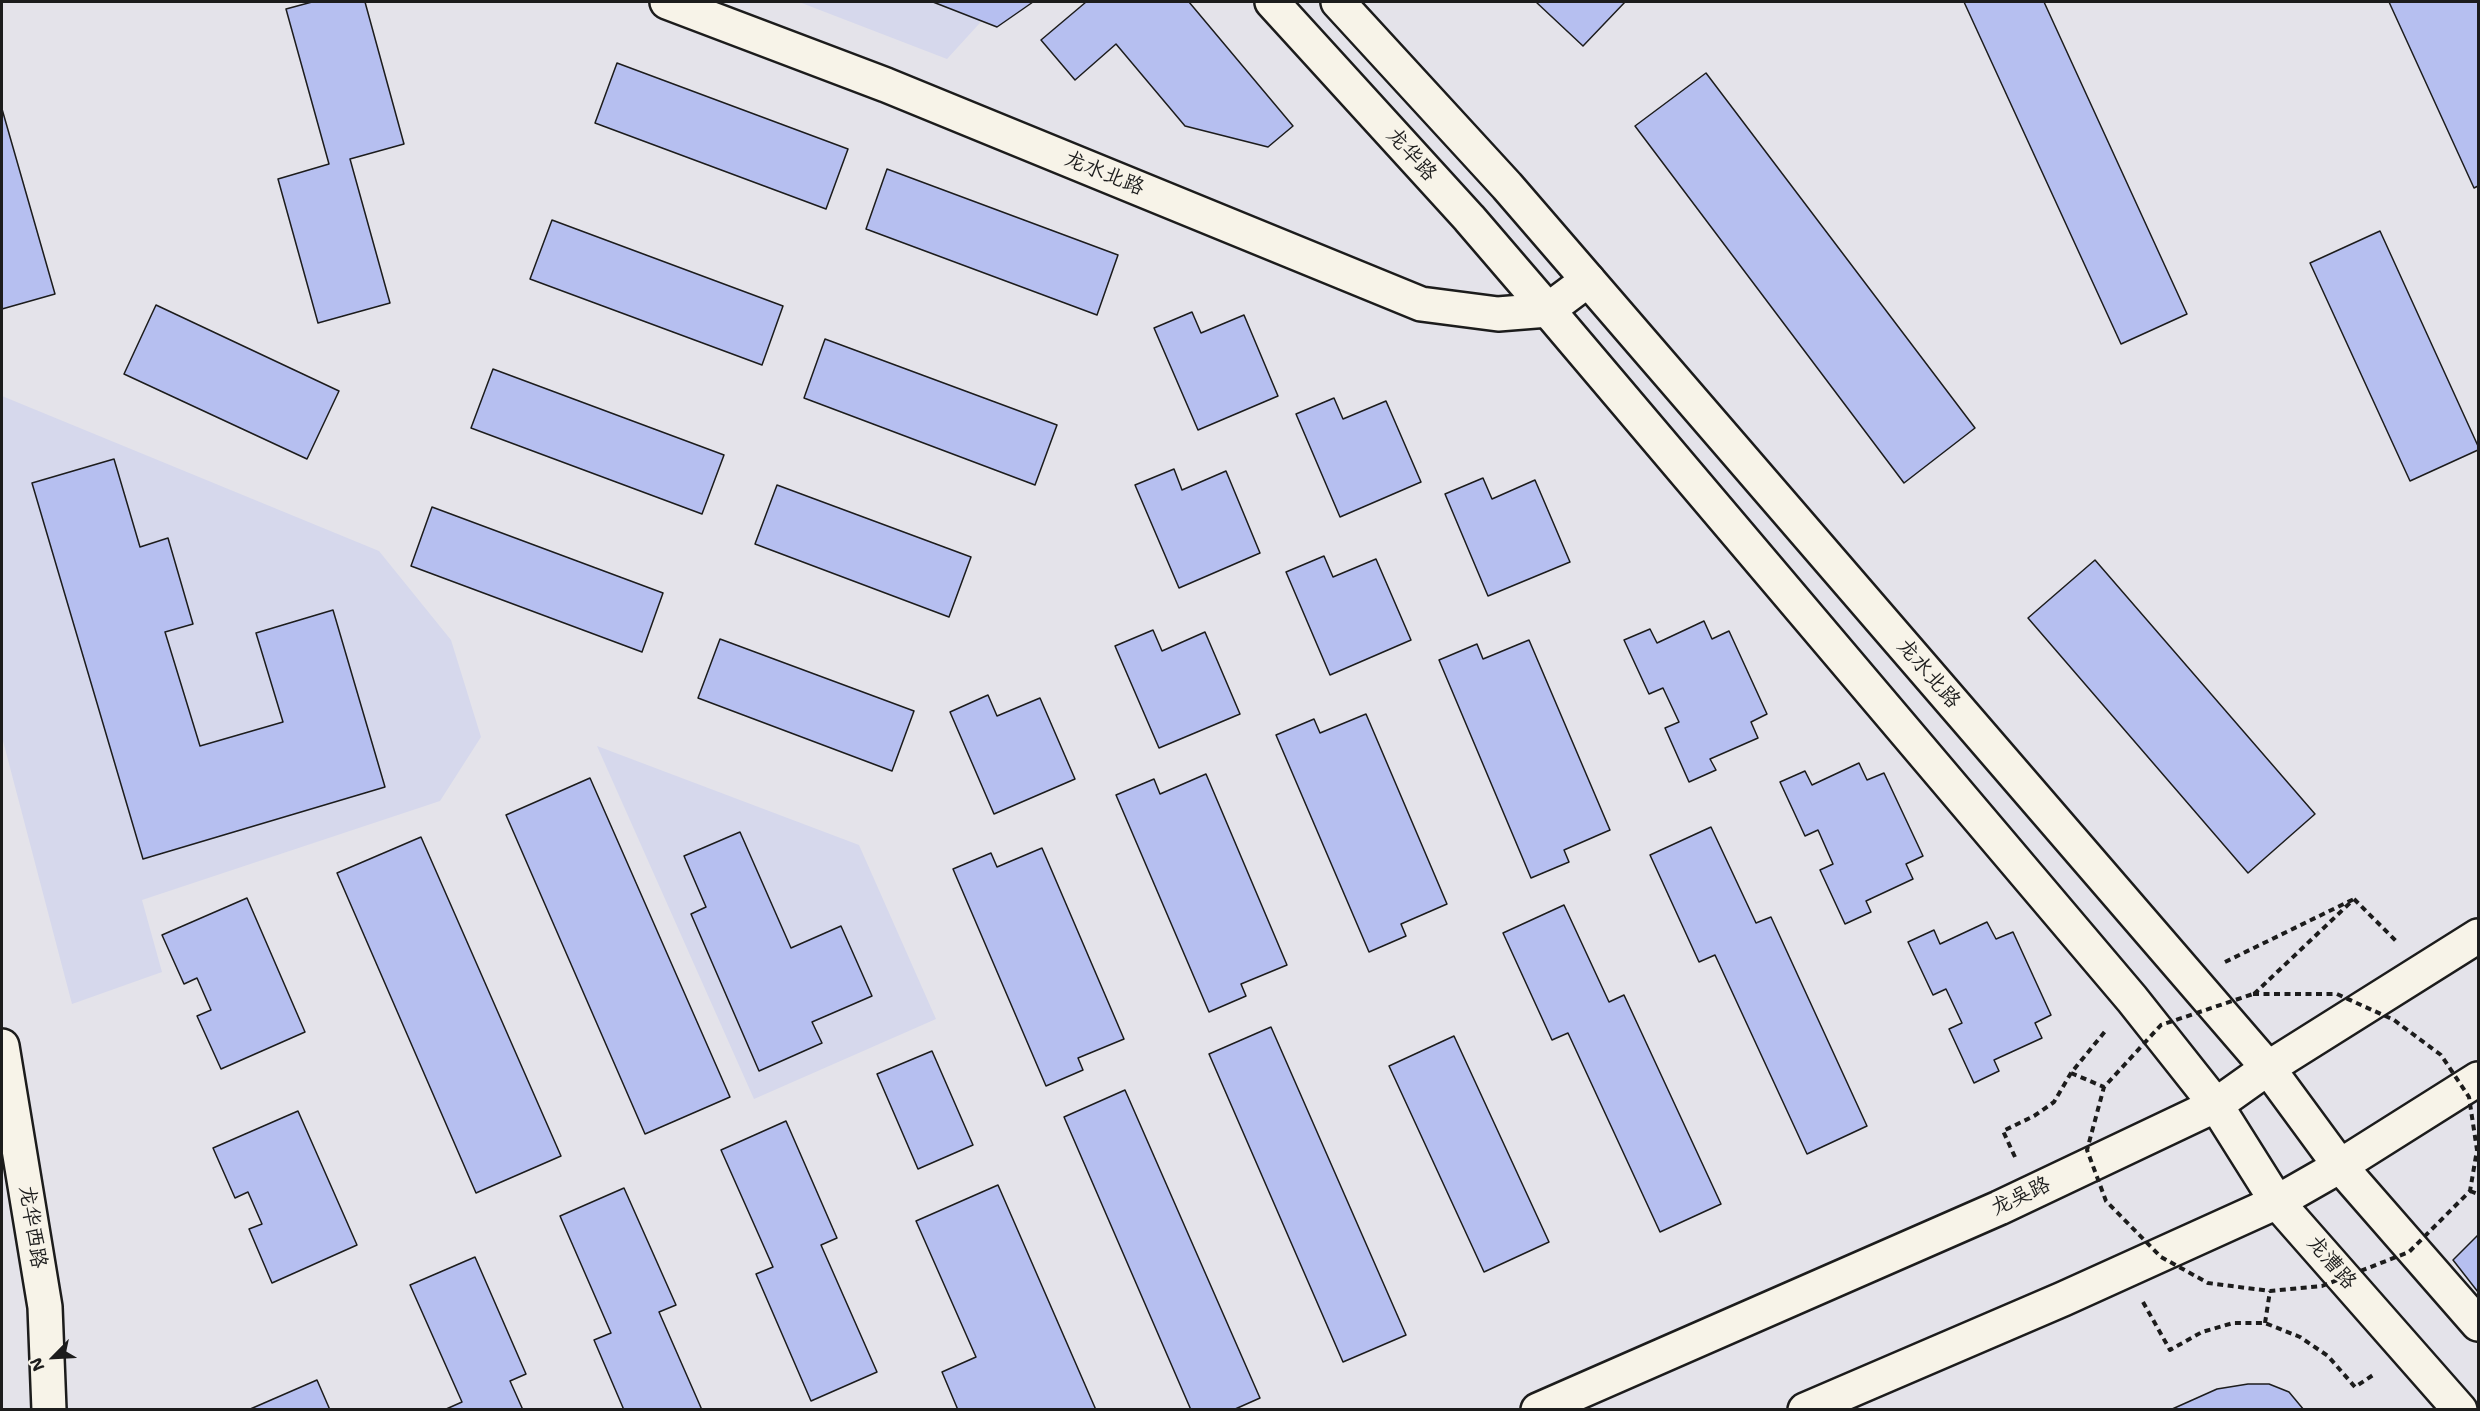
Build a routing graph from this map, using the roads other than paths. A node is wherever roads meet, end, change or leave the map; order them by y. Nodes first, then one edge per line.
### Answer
1 (667, 2) edge
2 (1272, 2) edge
3 (1338, 2) edge
4 (1588, 280) junction
5 (1548, 310) junction
6 (2478, 936) edge
7 (2, 1046) edge
8 (2268, 1068) junction
9 (2478, 1079) edge
10 (2216, 1105) junction
11 (2340, 1166) junction
12 (2277, 1202) junction
13 (2478, 1324) edge
14 (49, 1410) edge
15 (1538, 1410) edge
16 (1805, 1410) edge
17 (2460, 1410) edge

1 - 5 main road, 龙水北路
2 - 5 main road, 龙华路
3 - 4 main road, 龙水北路
4 - 5 main road
4 - 8 main road, 龙水北路
5 - 10 main road
6 - 8 main road, 龙吴路
7 - 14 main road, 龙华西路
8 - 10 main road, 龙吴路
8 - 11 main road
9 - 11 main road
10 - 12 main road, 龙漕路
10 - 15 main road, 龙吴路
11 - 12 main road
11 - 13 main road
12 - 16 main road
12 - 17 main road, 龙漕路

